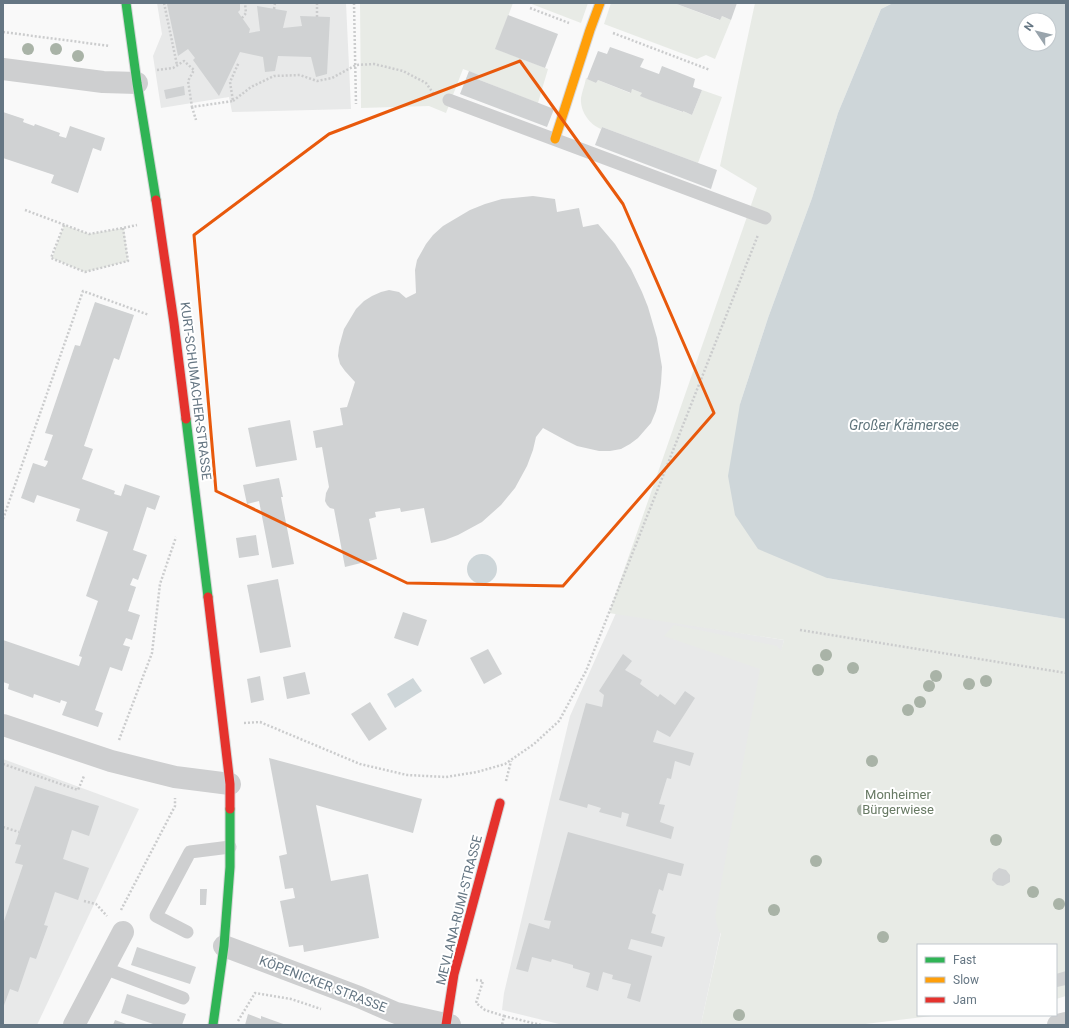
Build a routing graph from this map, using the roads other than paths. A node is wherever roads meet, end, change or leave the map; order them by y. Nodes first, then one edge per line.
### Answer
1 (126, 3) edge
2 (600, 3) edge
3 (3, 69) edge
4 (136, 78) junction
5 (449, 100) road end
6 (555, 139) junction
7 (765, 218) road end
8 (3, 725) edge
9 (230, 784) junction
10 (500, 803) dead end
11 (230, 847) junction
12 (123, 932) road end
13 (187, 932) dead end
14 (224, 946) junction
15 (104, 968) junction
16 (183, 998) dead end
17 (1066, 1023) edge
18 (74, 1025) edge
19 (213, 1025) edge
20 (447, 1025) edge
21 (1058, 1025) edge

1 - 4 street, KURT-SCHUMACHER-STRASSE
2 - 6 street
3 - 4 street
4 - 9 street, KURT-SCHUMACHER-STRASSE
5 - 6 lane
6 - 7 lane
8 - 9 street
9 - 11 street, KURT-SCHUMACHER-STRASSE
10 - 20 street, MEVLANA-RUMI-STRASSE
11 - 13 lane
11 - 14 street, KURT-SCHUMACHER-STRASSE
12 - 15 street
14 - 19 street, KURT-SCHUMACHER-STRASSE
14 - 20 street, KÖPENICKER STRASSE
15 - 16 lane
15 - 18 street
17 - 21 street

